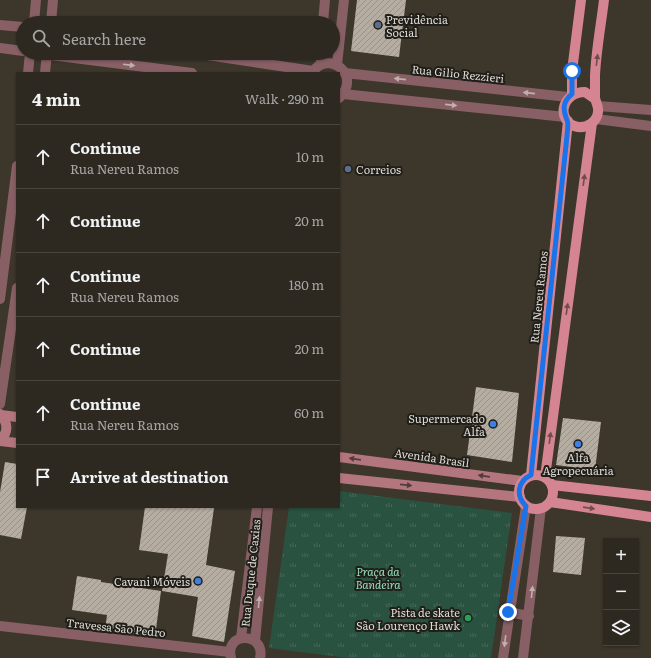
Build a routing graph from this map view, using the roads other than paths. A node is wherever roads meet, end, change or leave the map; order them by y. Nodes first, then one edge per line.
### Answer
1 (36, 0) edge
2 (53, 0) edge
3 (325, 0) edge
4 (344, 0) edge
5 (581, 0) edge
6 (604, 0) edge
7 (35, 16) edge
8 (51, 16) edge
9 (324, 16) edge
10 (0, 25) edge
11 (16, 26) edge
12 (340, 37) edge
13 (0, 48) edge
14 (16, 50) edge
15 (29, 60) edge
16 (46, 60) edge
17 (93, 60) edge
18 (244, 60) edge
19 (319, 60) edge
20 (338, 60) edge
21 (337, 65) junction
22 (315, 70) edge
23 (28, 72) edge
24 (45, 72) edge
25 (184, 72) edge
26 (345, 73) junction
27 (341, 96) edge
28 (570, 96) junction
29 (597, 103) junction
30 (651, 110) edge
31 (566, 119) junction
32 (594, 121) junction
33 (651, 126) edge
34 (16, 182) edge
35 (13, 232) edge
36 (16, 295) edge
37 (0, 299) edge
38 (0, 404) edge
39 (1, 414) edge
40 (16, 417) edge
41 (0, 441) edge
42 (16, 443) edge
43 (340, 457) edge
44 (545, 477) junction
45 (340, 478) edge
46 (527, 478) junction
47 (552, 485) junction
48 (651, 496) edge
49 (520, 497) junction
50 (550, 502) junction
51 (526, 506) junction
52 (257, 508) edge
53 (268, 508) edge
54 (541, 508) junction
55 (651, 517) edge
56 (508, 612) junction
57 (529, 616) junction
58 (0, 626) edge
59 (241, 638) junction
60 (255, 641) junction
61 (230, 655) edge
62 (263, 658) edge
63 (503, 658) edge
64 (523, 658) edge

1 - 7 street
2 - 8 street
3 - 9 street
4 - 12 street
5 - 28 main road
29 -> 6 main road
10 - 11 street
13 - 14 street
15 - 23 street
16 - 24 street
17 -> 25 street
18 - 22 street
19 - 22 street
20 - 21 street
21 - 22 street
21 - 26 street
26 - 27 street
28 -> 26 street, Rua Gilio Rezzieri
27 -> 31 street
28 - 29 main road
28 - 31 main road
29 - 30 street
29 - 32 main road
31 - 32 main road
31 - 46 main road, Rua Nereu Ramos
32 - 33 street
44 -> 32 main road
34 - 35 street
35 - 37 street
36 - 38 street
39 - 40 main road
39 - 41 main road
41 - 42 main road
46 -> 43 main road, Avenida Brasil
44 - 46 main road
44 - 47 main road
45 -> 49 main road
46 - 49 main road
47 - 48 main road
47 - 50 main road
49 - 51 main road
50 - 54 main road
50 -> 55 main road
51 - 54 main road
51 - 56 street
52 - 59 street, Rua Duque de Caxias
60 -> 53 street, Rua Duque de Caxias
57 -> 54 street
56 - 57 street
56 -> 63 street
57 - 64 street
58 - 61 street, Travessa São Pedro
59 - 60 street
59 - 61 street
60 - 62 street

